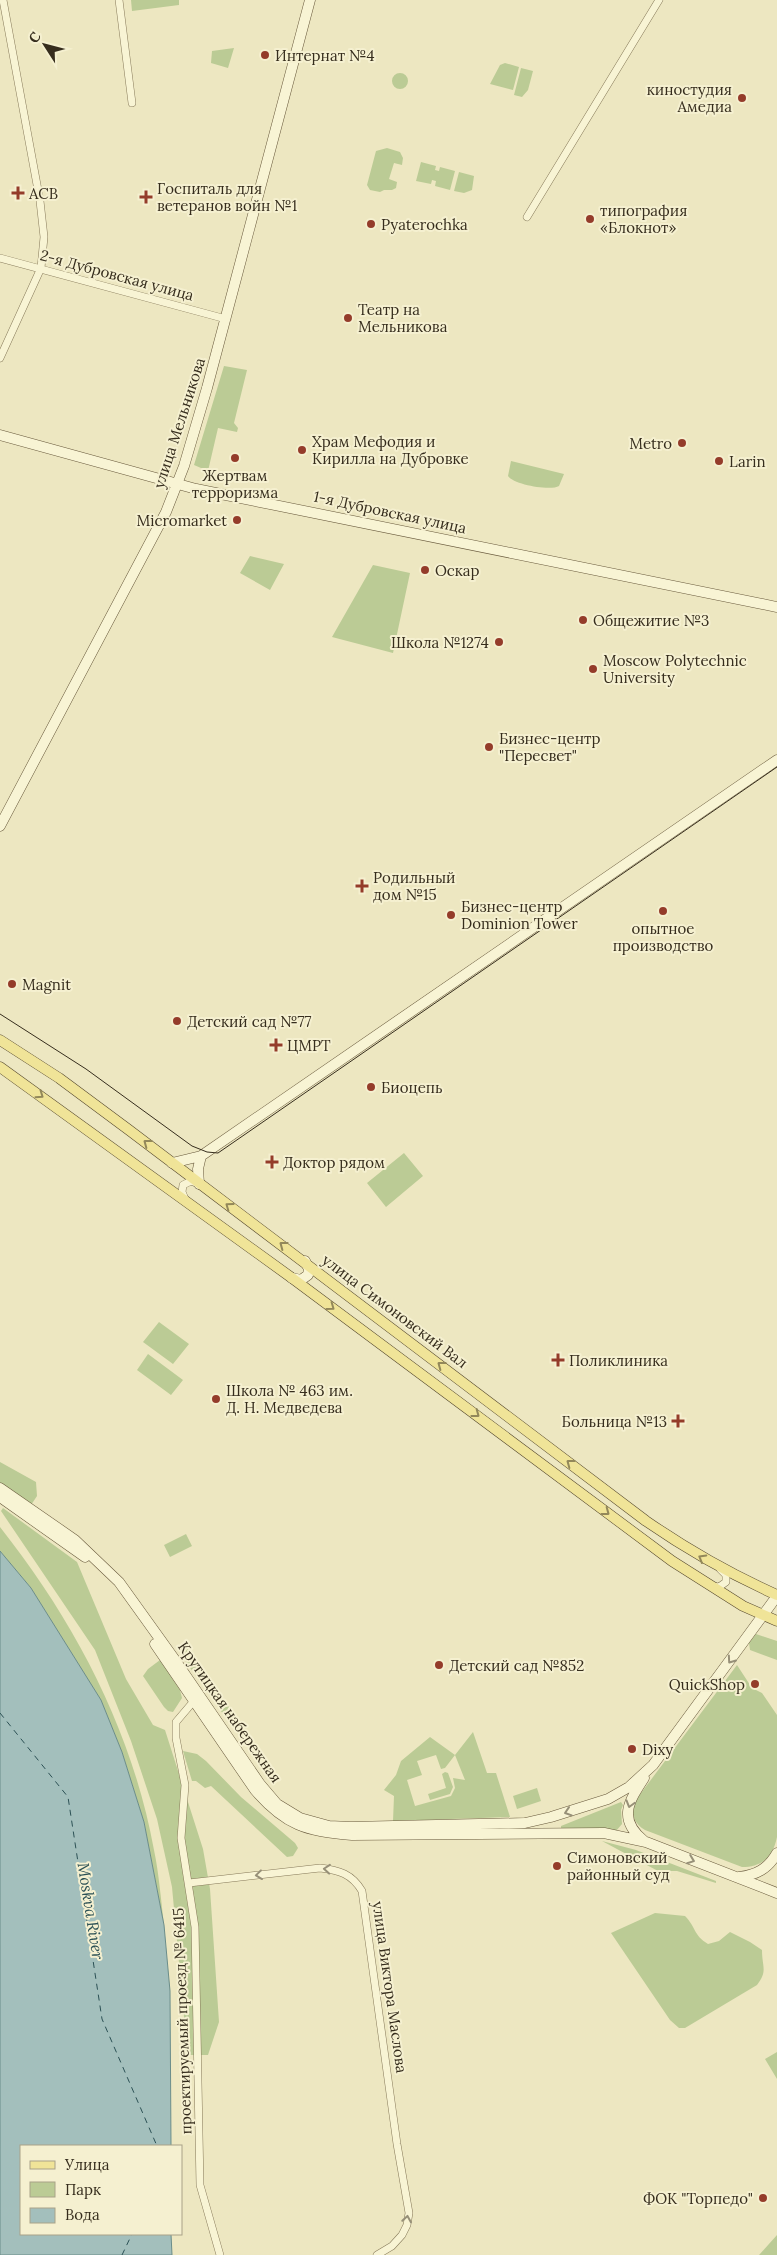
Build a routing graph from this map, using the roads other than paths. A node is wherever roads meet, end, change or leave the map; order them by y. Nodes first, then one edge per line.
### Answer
1 (3, 0) edge
2 (119, 0) edge
3 (310, 0) edge
4 (659, 0) edge
5 (132, 103) dead end
6 (527, 218) dead end
7 (0, 258) edge
8 (41, 268) junction
9 (226, 320) junction
10 (0, 358) edge
11 (0, 434) edge
12 (177, 484) junction
13 (777, 607) edge
14 (777, 760) edge
15 (0, 826) edge
16 (0, 1040) edge
17 (5, 1046) edge
18 (0, 1067) edge
19 (201, 1156) junction
20 (172, 1163) junction
21 (199, 1184) junction
22 (186, 1200) junction
23 (305, 1261) junction
24 (292, 1278) junction
25 (0, 1488) edge
26 (0, 1497) edge
27 (720, 1568) junction
28 (709, 1586) junction
29 (777, 1595) edge
30 (762, 1614) junction
31 (777, 1621) edge
32 (196, 1699) junction
33 (653, 1765) junction
34 (646, 1842) junction
35 (777, 1853) edge
36 (738, 1878) junction
37 (189, 1883) junction
38 (777, 1893) edge
39 (220, 2255) edge
40 (377, 2255) edge

1 - 8 street
2 - 5 street
3 - 9 main road, улица Мельникова
4 - 6 street
7 - 8 street, 2-я Дубровская улица
8 - 9 street, 2-я Дубровская улица
8 - 10 street
9 - 12 main road, улица Мельникова
11 - 12 main road, 1-я Дубровская улица
12 - 13 main road, 1-я Дубровская улица
12 - 15 main road, улица Мельникова
14 - 19 main road
16 - 17 main road, улица Симоновский Вал
20 -> 17 main road, улица Симоновский Вал
18 -> 22 main road
19 - 20 main road
19 - 21 main road
20 - 21 main road, улица Симоновский Вал
21 - 22 street
23 -> 21 main road, улица Симоновский Вал
22 - 24 main road
23 - 24 main road
27 -> 23 main road, улица Симоновский Вал
24 -> 28 main road
25 - 32 main road, Крутицкая набережная
26 - 32 main road, Крутицкая набережная
27 - 28 street
27 - 29 main road, улица Симоновский Вал
28 - 30 main road
29 - 30 main road
30 - 31 main road
30 -> 33 main road
33 -> 32 main road, Крутицкая набережная
32 - 34 main road, Крутицкая набережная
32 - 37 street, проектируемый проезд № 6415
33 -> 34 main road
34 -> 36 main road, Крутицкая набережная
35 - 36 main road
36 - 38 main road, Крутицкая набережная
37 - 39 street, проектируемый проезд № 6415
40 -> 37 street, улица Виктора Маслова

